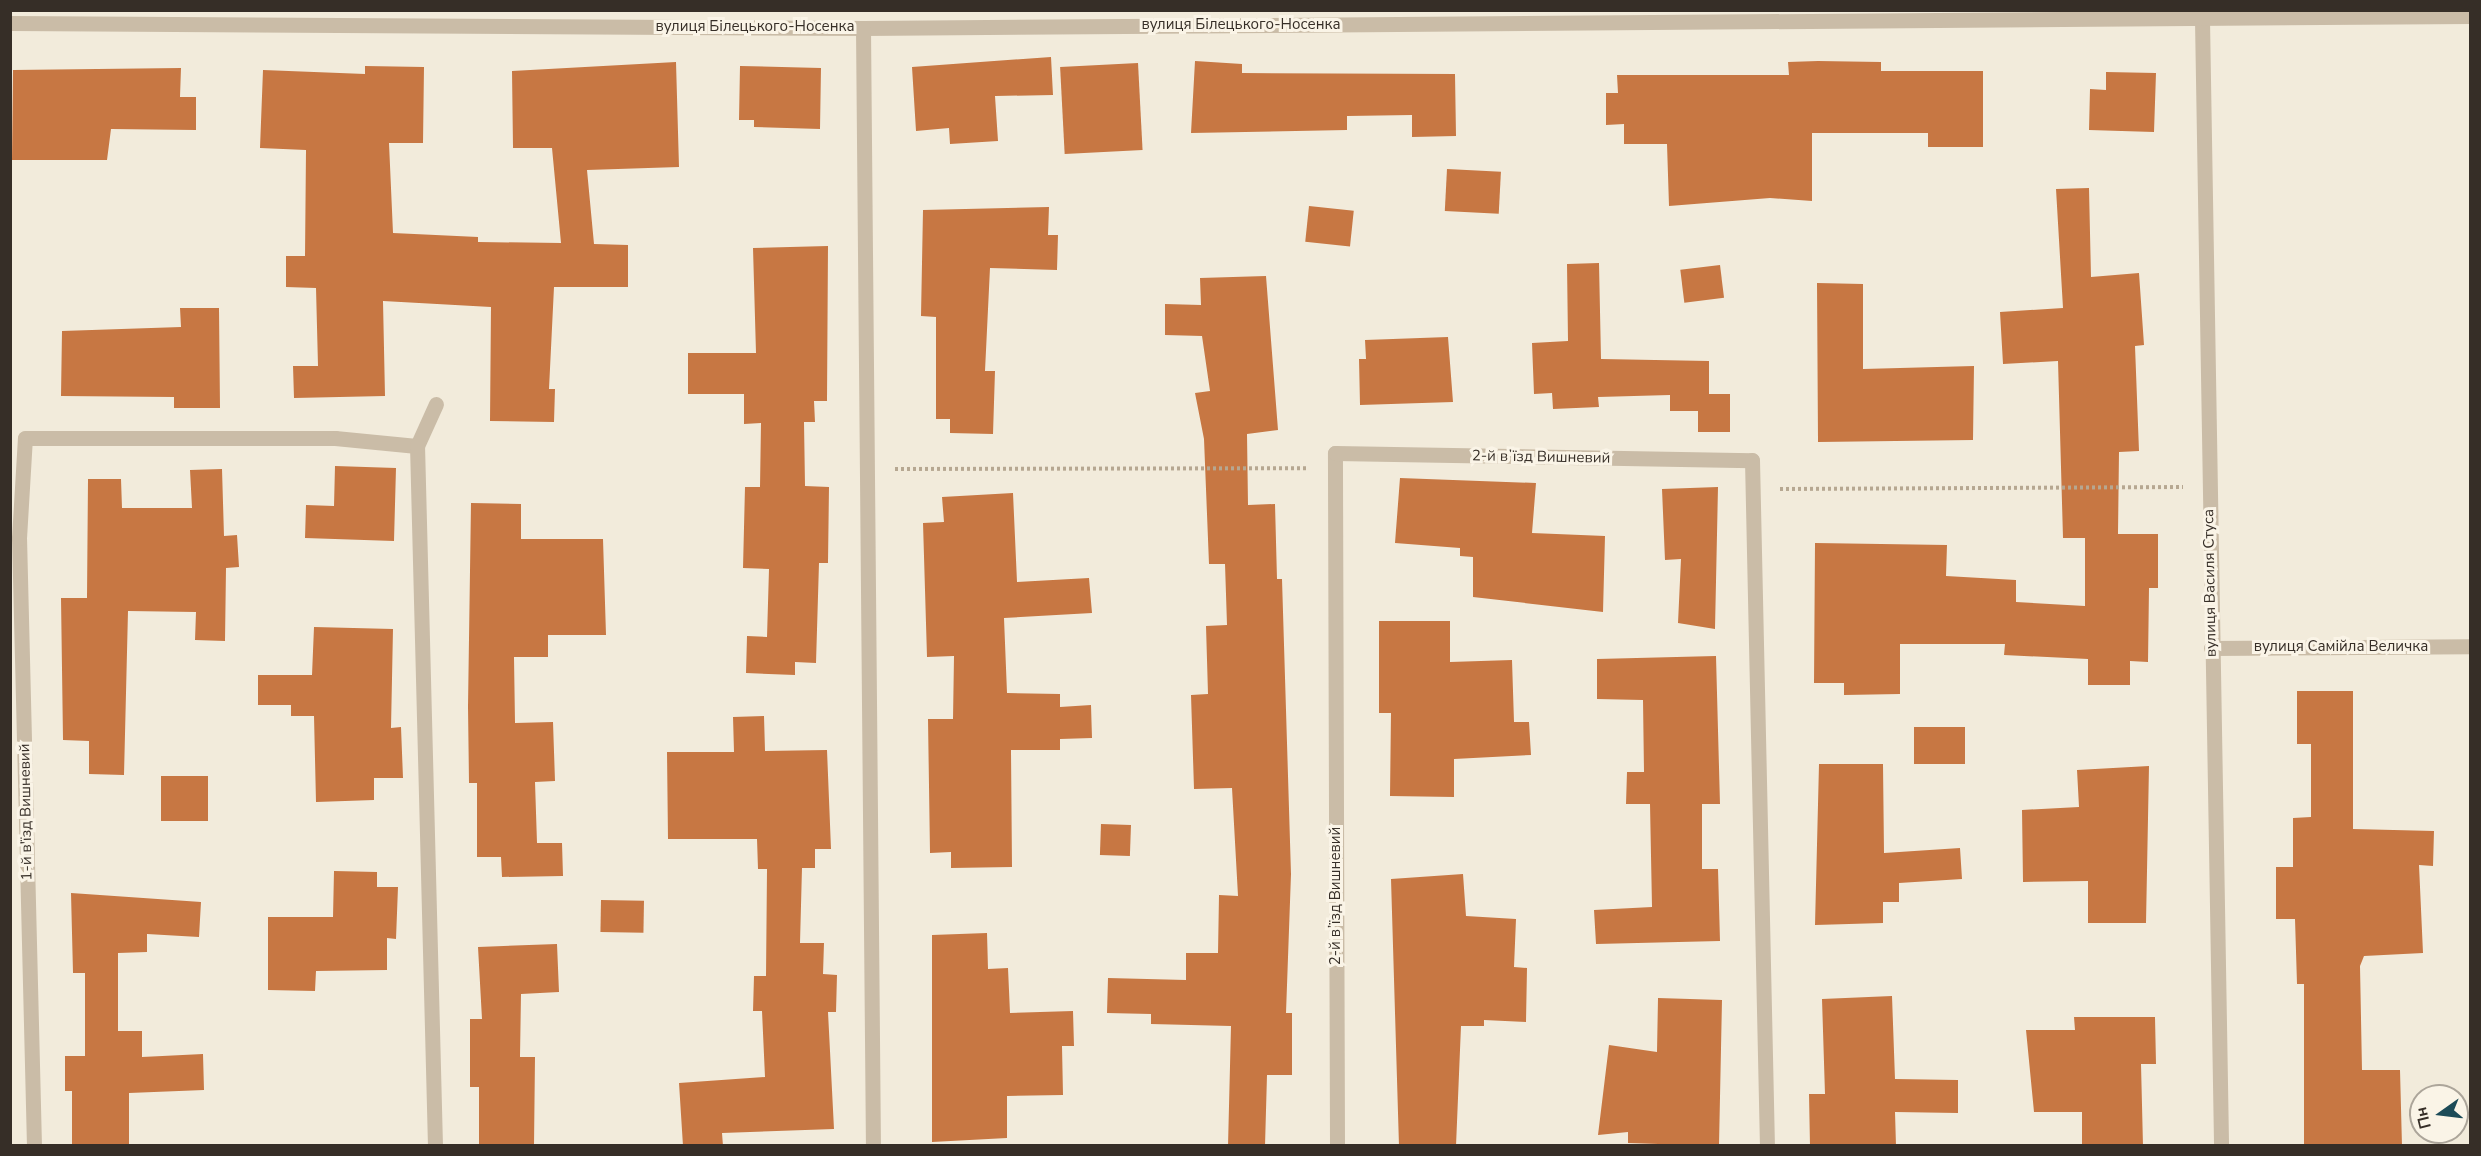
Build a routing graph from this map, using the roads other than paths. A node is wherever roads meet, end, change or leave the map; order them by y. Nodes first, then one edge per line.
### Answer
1 (2206, 15) edge
2 (2470, 16) edge
3 (10, 24) edge
4 (863, 28) junction
5 (436, 404) dead end
6 (417, 446) junction
7 (2470, 646) edge
8 (2211, 648) junction
9 (34, 1146) edge
10 (435, 1146) edge
11 (873, 1146) edge
12 (1337, 1146) edge
13 (1767, 1146) edge
14 (2221, 1146) edge

1 - 2 street, вулиця Білецького-Носенка
1 - 4 street, вулиця Білецького-Носенка
1 - 8 street, вулиця Василя Стуса
3 - 4 street, вулиця Білецького-Носенка
4 - 11 street
5 - 6 street
6 - 9 street, 1-й в'їзд Вишневий
6 - 10 street
7 - 8 street, вулиця Самійла Величка
8 - 14 street, вулиця Василя Стуса
12 - 13 street, 2-й вʼїзд Вишневий

